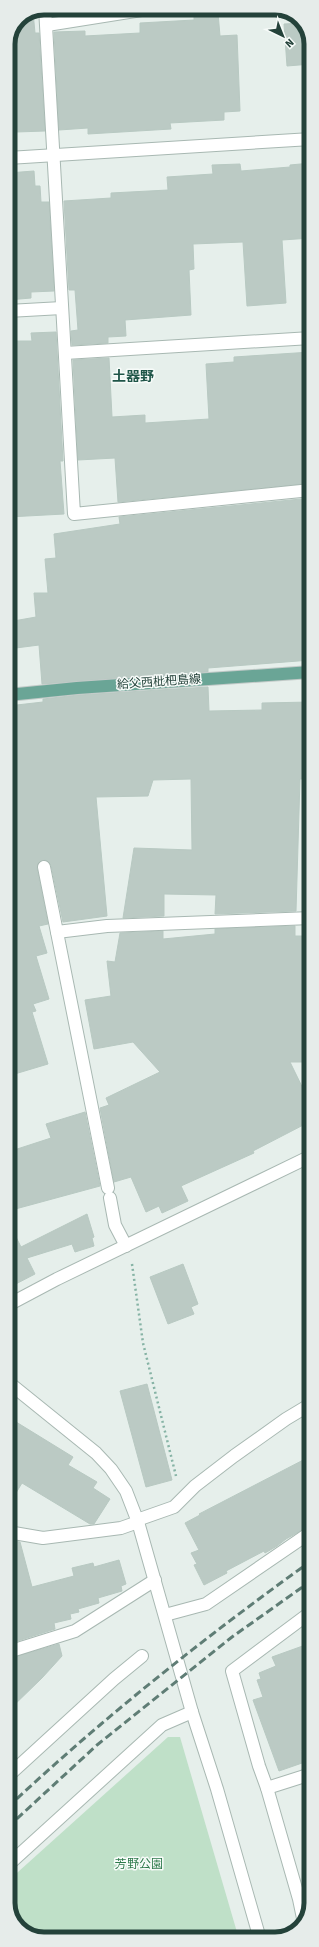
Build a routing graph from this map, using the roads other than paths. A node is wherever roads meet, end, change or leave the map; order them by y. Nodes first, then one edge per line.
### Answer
1 (46, 15) edge
2 (110, 15) edge
3 (47, 25) junction
4 (304, 139) edge
5 (54, 155) junction
6 (15, 158) edge
7 (62, 308) junction
8 (15, 311) edge
9 (304, 338) edge
10 (65, 353) junction
11 (304, 491) edge
12 (304, 672) edge
13 (15, 693) edge
14 (44, 867) dead end
15 (304, 918) edge
16 (57, 932) junction
17 (304, 1159) edge
18 (126, 1246) junction
19 (15, 1302) edge
20 (15, 1388) edge
21 (304, 1408) edge
22 (137, 1521) junction
23 (15, 1533) edge
24 (304, 1537) edge
25 (155, 1580) junction
26 (165, 1615) junction
27 (304, 1617) edge
28 (15, 1650) edge
29 (142, 1656) dead end
30 (192, 1712) junction
31 (15, 1770) edge
32 (304, 1776) edge
33 (267, 1788) junction
34 (15, 1859) edge
35 (302, 1913) edge
36 (258, 1932) edge

1 - 3 street
2 - 3 street
3 - 5 street
4 - 5 street
5 - 6 street
5 - 7 street
7 - 8 street
7 - 10 street
9 - 10 street
10 - 11 street
12 - 13 main road, 給父西枇杷島線
14 - 16 street
15 - 16 street
16 - 18 street
17 - 18 street
18 - 19 street
20 - 22 street
21 - 22 street
22 - 23 street
22 - 25 street
24 - 26 street
25 - 26 street
25 - 28 street
26 - 30 street
27 - 33 street
29 - 31 street
30 - 34 street
30 - 36 street
32 - 33 street
33 - 35 street

